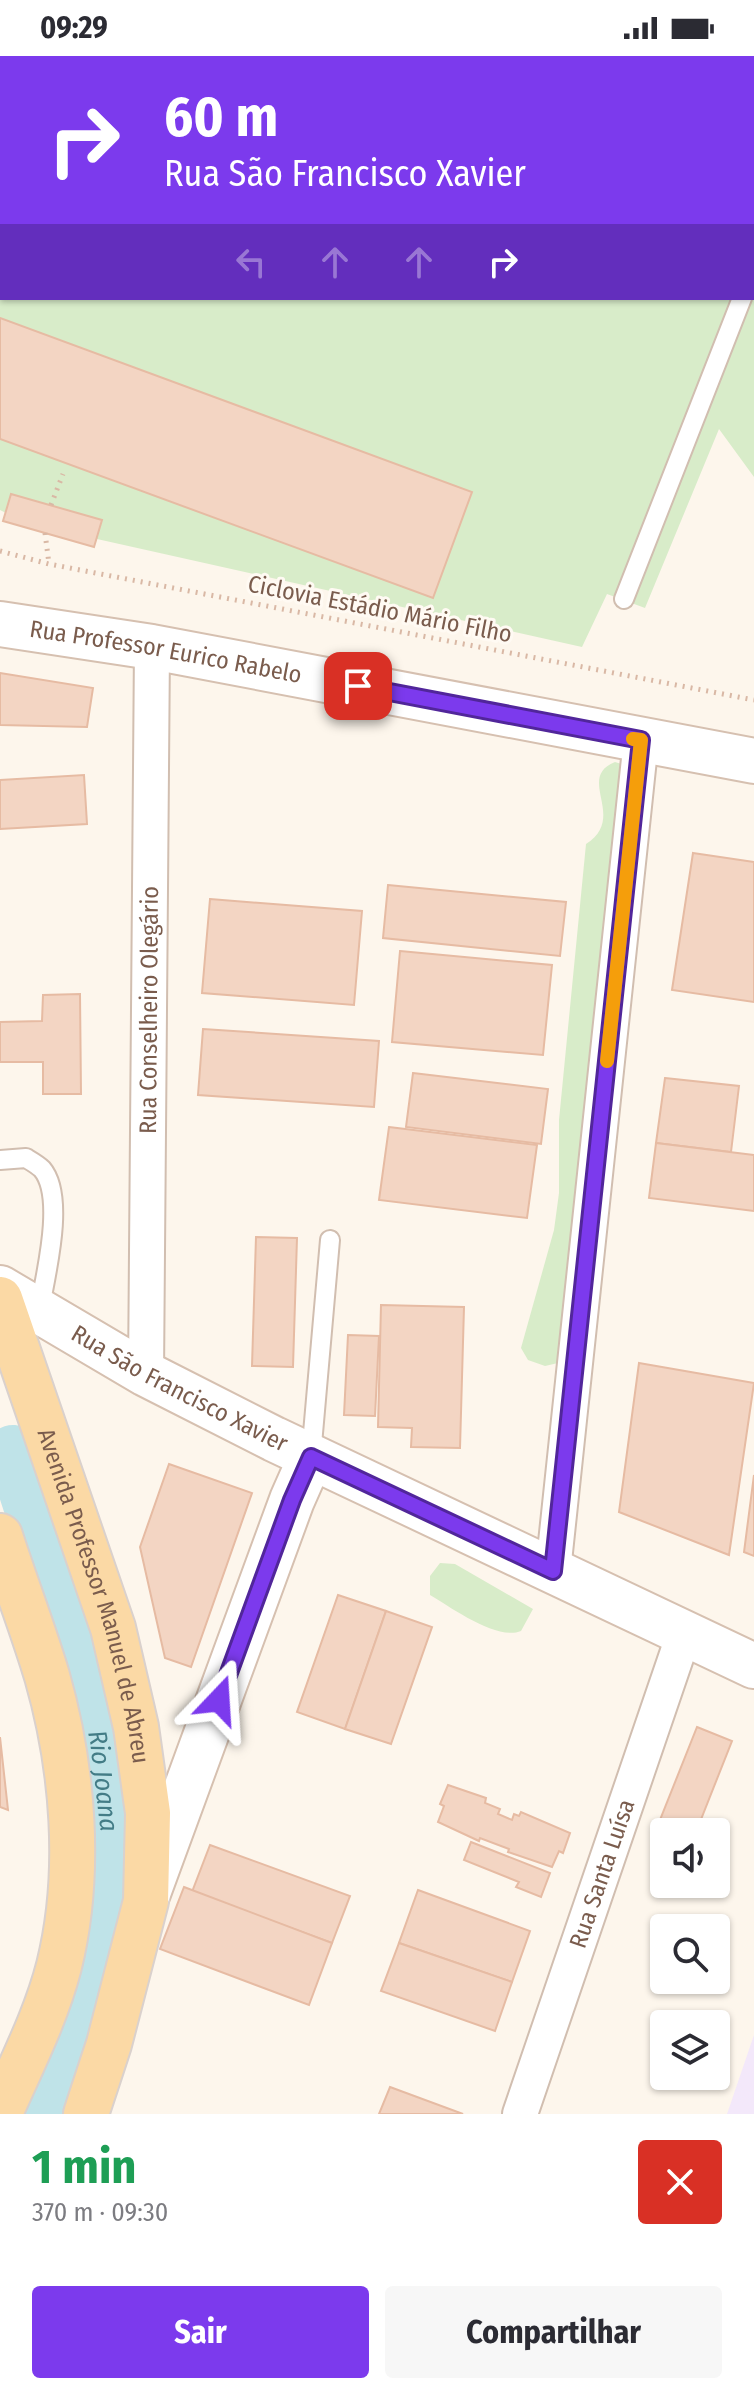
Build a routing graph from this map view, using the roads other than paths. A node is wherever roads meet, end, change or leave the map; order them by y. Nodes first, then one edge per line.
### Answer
1 (741, 300) edge
2 (624, 599) dead end
3 (0, 624) edge
4 (152, 647) junction
5 (641, 740) junction
6 (754, 761) edge
7 (0, 1160) edge
8 (330, 1240) dead end
9 (0, 1288) edge
10 (20, 1305) edge
11 (146, 1374) junction
12 (311, 1457) junction
13 (0, 1536) edge
14 (553, 1571) junction
15 (684, 1634) junction
16 (754, 1666) edge
17 (146, 1901) junction
18 (0, 2113) edge
19 (86, 2114) edge
20 (520, 2114) edge

1 - 2 lane
3 - 4 main road, Rua Professor Eurico Rabelo
4 - 5 main road, Rua Professor Eurico Rabelo
4 - 11 street, Rua Conselheiro Olegário
5 - 6 main road, Rua Professor Eurico Rabelo
5 - 14 street
7 - 10 lane
8 - 12 lane
9 - 10 main road, Rua São Francisco Xavier
10 - 11 main road, Rua São Francisco Xavier
10 - 17 main road, Avenida Professor Manuel de Abreu
11 - 12 main road, Rua São Francisco Xavier
12 - 14 main road, Rua São Francisco Xavier
12 - 17 main road
13 - 18 main road
14 - 15 main road, Rua São Francisco Xavier
15 - 16 main road, Rua São Francisco Xavier
15 - 20 street, Rua Santa Luísa
17 - 19 main road, Avenida Professor Manuel de Abreu

